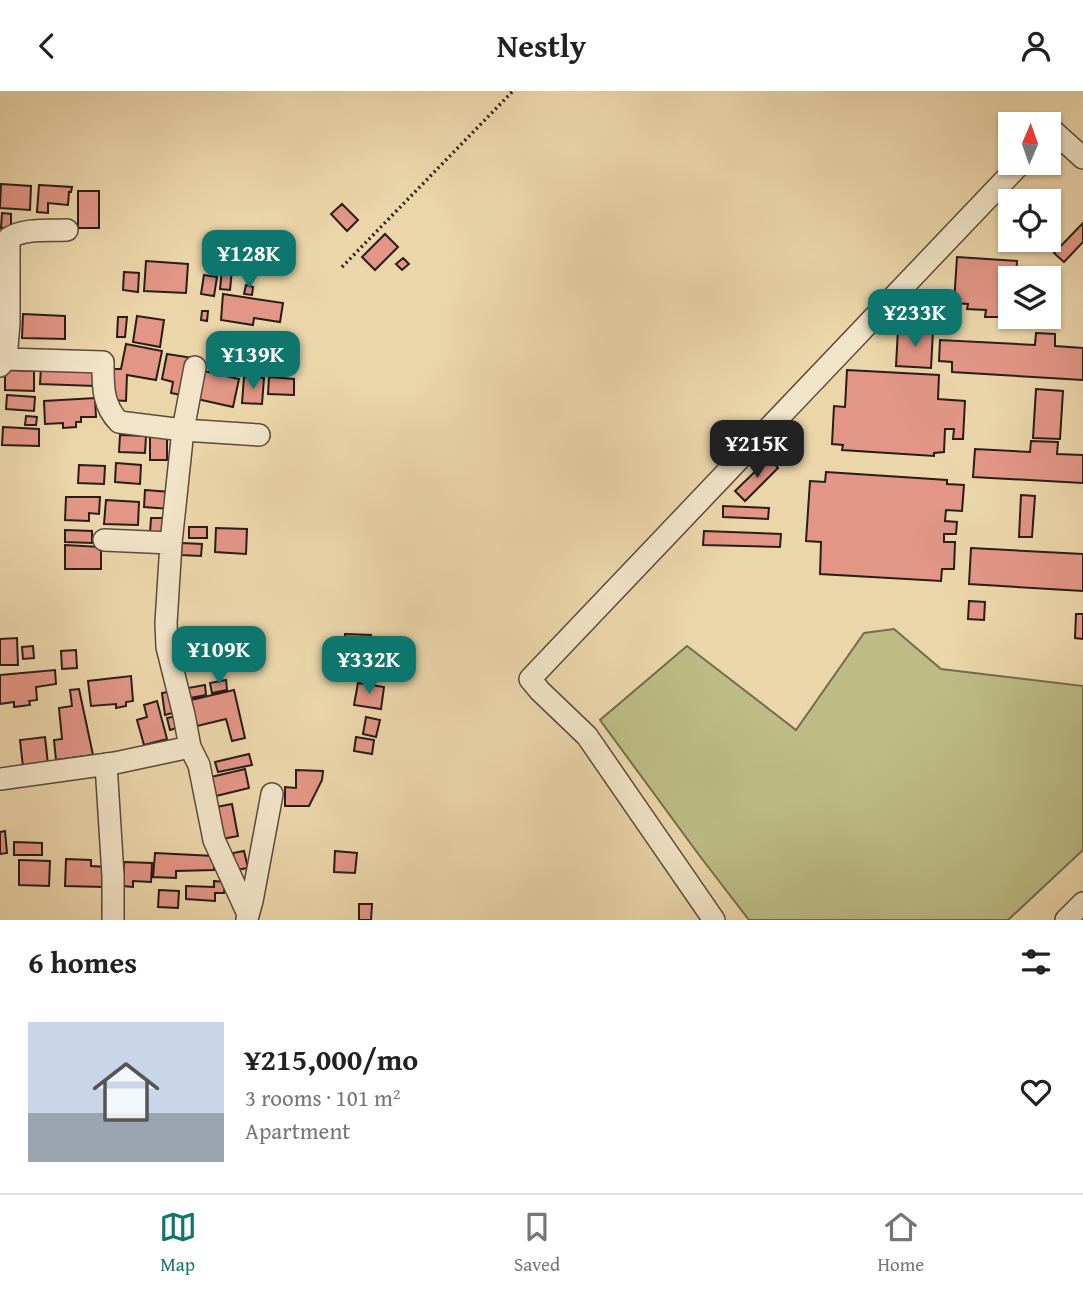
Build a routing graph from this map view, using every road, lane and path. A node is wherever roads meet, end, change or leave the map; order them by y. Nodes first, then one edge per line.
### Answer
1 (513, 91) edge
2 (1061, 138) edge
3 (1083, 158) edge
4 (1010, 175) edge
5 (67, 230) dead end
6 (342, 267) dead end
7 (3, 363) edge
8 (195, 367) dead end
9 (183, 430) junction
10 (259, 435) dead end
11 (104, 540) dead end
12 (172, 543) junction
13 (190, 747) junction
14 (106, 764) junction
15 (0, 779) edge
16 (272, 794) dead end
17 (1083, 903) edge
18 (247, 917) edge
19 (113, 920) edge
20 (715, 920) edge
21 (1066, 920) edge

1 - 6 path
2 - 3 street
4 - 20 street
5 - 7 street
7 - 9 street
8 - 9 street
9 - 10 street
9 - 12 street
11 - 12 street
12 - 13 street
13 - 14 street
13 - 18 street
14 - 15 street
14 - 19 street
16 - 18 street
17 - 21 street

